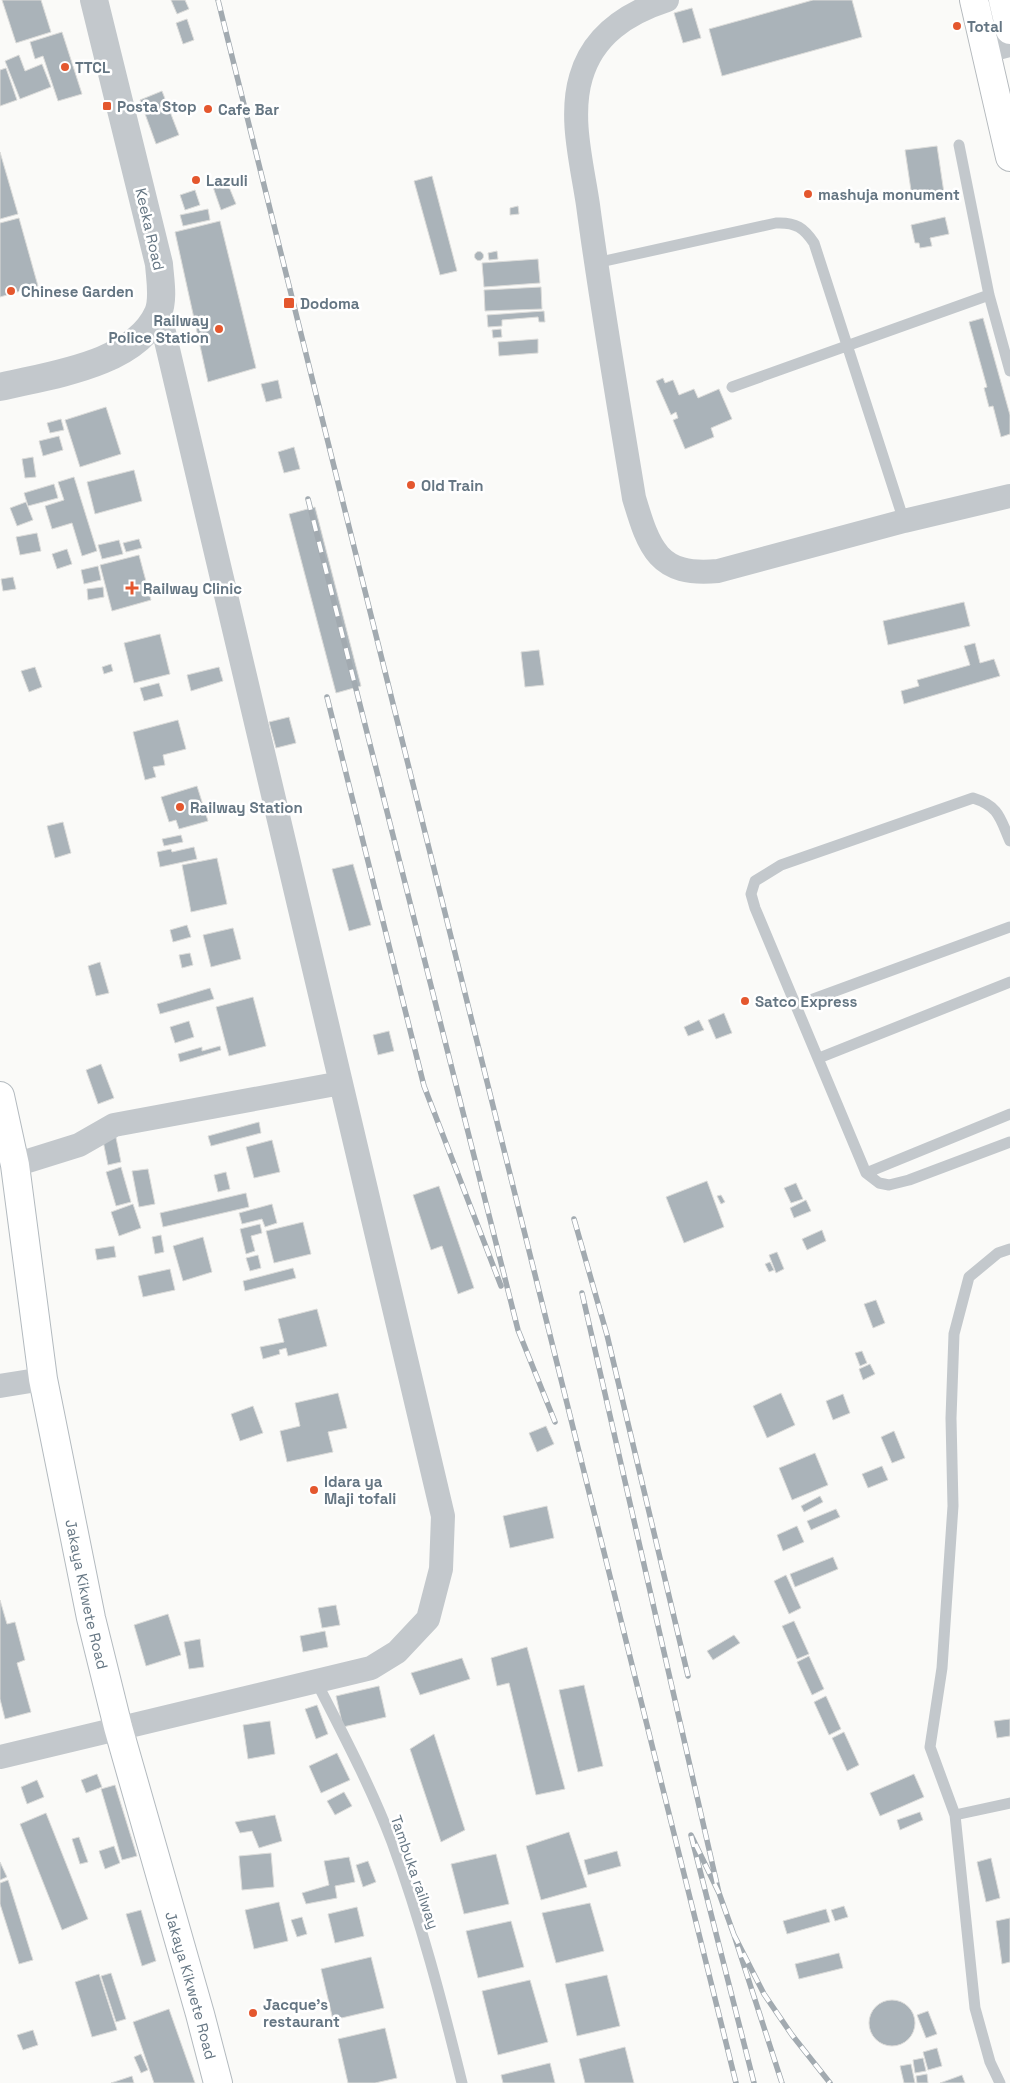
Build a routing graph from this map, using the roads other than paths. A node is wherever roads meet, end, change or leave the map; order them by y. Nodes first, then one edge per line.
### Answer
1 (94, 0) edge
2 (667, 0) edge
3 (974, 0) edge
4 (1003, 0) edge
5 (1010, 30) edge
6 (998, 48) edge
7 (959, 145) dead end
8 (1010, 156) edge
9 (596, 263) junction
10 (989, 295) junction
11 (159, 311) junction
12 (846, 346) junction
13 (1010, 371) edge
14 (0, 387) edge
15 (732, 387) dead end
16 (1010, 496) edge
17 (904, 521) junction
18 (1010, 841) edge
19 (1010, 927) edge
20 (1010, 982) edge
21 (797, 1005) junction
22 (819, 1058) junction
23 (341, 1083) junction
24 (0, 1096) edge
25 (1010, 1114) edge
26 (1010, 1142) edge
27 (15, 1165) junction
28 (866, 1172) junction
29 (1010, 1249) edge
30 (43, 1379) junction
31 (0, 1386) edge
32 (316, 1681) junction
33 (118, 1727) junction
34 (0, 1757) edge
35 (1010, 1803) edge
36 (955, 1815) junction
37 (218, 2083) edge
38 (462, 2083) edge
39 (1000, 2083) edge

1 - 11 street, Keeka Road
2 - 9 street
3 - 6 main road
4 - 5 main road
6 - 8 main road
7 - 10 lane
9 - 12 lane
9 - 17 street
10 - 12 lane
10 - 13 lane
11 - 14 street, Keeka Road
11 - 23 street
12 - 15 lane
12 - 17 lane
16 - 17 street
18 - 21 lane
19 - 21 lane
20 - 22 lane
21 - 22 lane
22 - 28 lane
23 - 27 street
23 - 32 street
24 - 27 main road, Jakaya Kikwete Road
25 - 28 lane
26 - 28 lane
27 - 30 main road, Jakaya Kikwete Road
29 - 36 lane
30 - 31 street
30 - 33 main road, Jakaya Kikwete Road
32 - 33 street
32 - 38 lane, Tambuka railway
33 - 34 street
33 - 37 main road, Jakaya Kikwete Road
35 - 36 lane
36 - 39 lane

